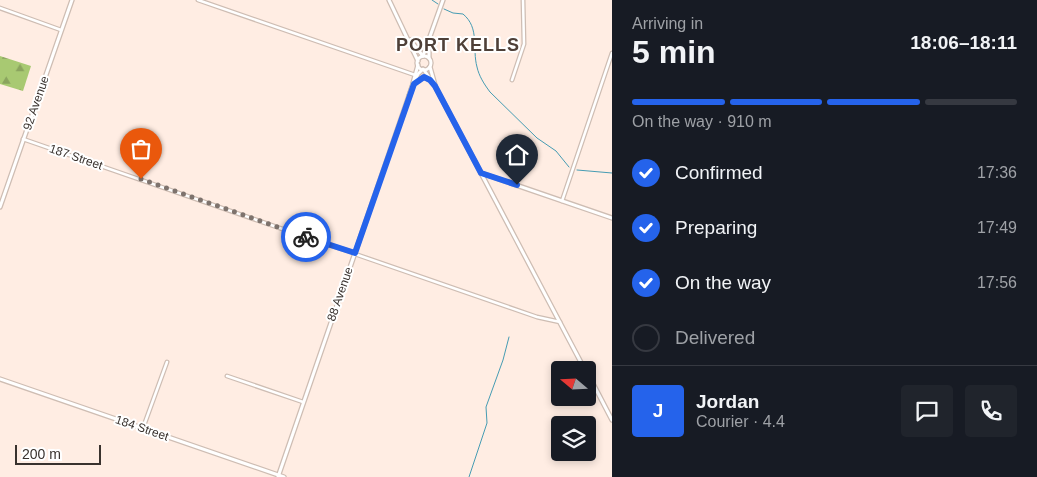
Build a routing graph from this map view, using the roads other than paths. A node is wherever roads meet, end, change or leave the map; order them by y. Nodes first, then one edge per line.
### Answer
1 (72, 0) edge
2 (198, 0) edge
3 (390, 0) edge
4 (443, 0) edge
5 (523, 0) edge
6 (0, 8) edge
7 (61, 30) junction
8 (409, 40) junction
9 (428, 44) junction
10 (416, 49) junction
11 (612, 53) edge
12 (423, 56) junction
13 (429, 59) junction
14 (418, 63) junction
15 (430, 66) junction
16 (424, 70) junction
17 (415, 74) junction
18 (430, 80) junction
19 (512, 80) dead end
20 (414, 83) junction
21 (435, 86) junction
22 (23, 139) junction
23 (481, 173) junction
24 (562, 201) junction
25 (0, 207) edge
26 (612, 218) edge
27 (355, 253) junction
28 (560, 322) junction
29 (580, 361) edge
30 (167, 362) dead end
31 (227, 376) dead end
32 (0, 378) edge
33 (596, 389) edge
34 (303, 402) junction
35 (612, 420) edge
36 (144, 428) junction
37 (278, 476) edge
38 (284, 477) edge

1 - 7 main road, 92 Avenue
2 - 17 street
3 - 8 main road
4 - 9 main road
5 - 19 street
6 - 7 street
7 - 22 main road, 92 Avenue
8 - 10 main road
8 - 14 main road
9 - 10 main road
9 - 12 main road
9 - 13 main road
10 - 12 main road
11 - 24 street
12 - 13 main road
12 - 14 main road
13 - 15 main road
14 - 16 main road
14 - 17 main road, 88 Avenue
15 - 16 main road
15 - 21 main road
16 - 18 main road
16 - 20 main road, 88 Avenue
17 - 20 main road, 88 Avenue
18 - 20 main road
18 - 21 main road
20 - 27 main road, 88 Avenue
21 - 23 main road
22 - 25 main road, 92 Avenue
22 - 27 street, 187 Street
23 - 24 main road
23 - 28 main road
24 - 26 main road
27 - 28 street, 187 Street
27 - 34 main road, 88 Avenue
28 - 29 main road
30 - 36 street
31 - 34 street
32 - 36 main road, 184 Street
33 - 35 main road
34 - 37 main road, 88 Avenue
36 - 37 main road, 184 Street
37 - 38 main road, 184 Street

